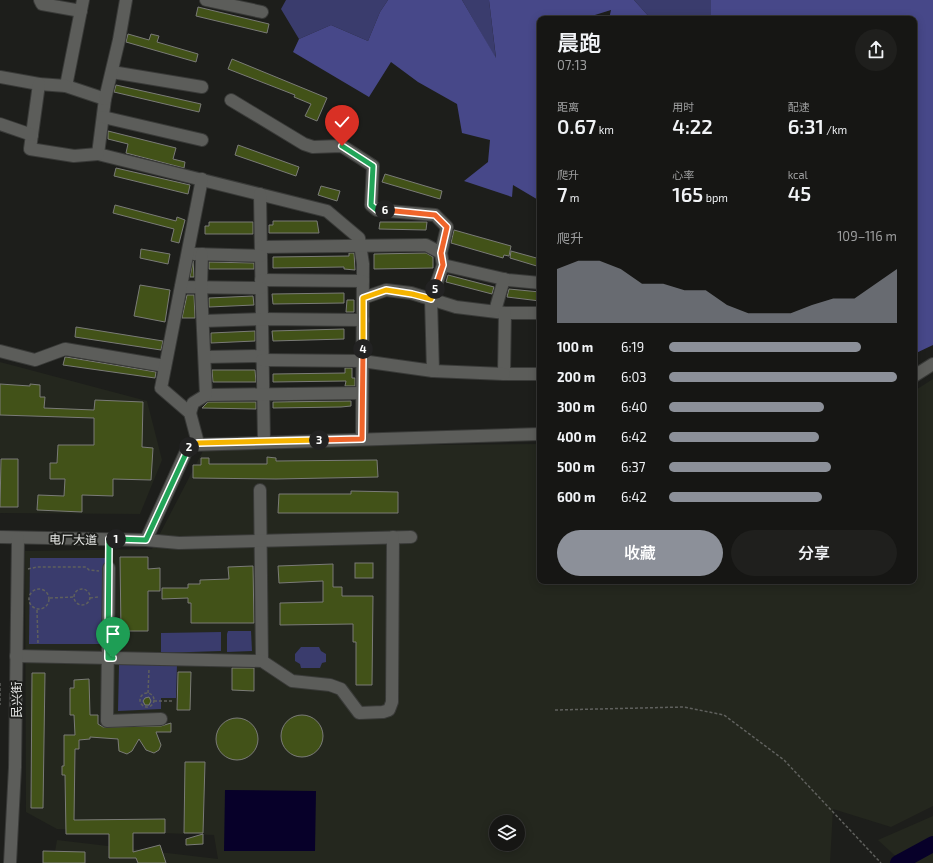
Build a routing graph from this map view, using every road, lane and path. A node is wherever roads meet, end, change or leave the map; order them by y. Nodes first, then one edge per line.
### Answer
1 (40, 0) edge
2 (126, 0) edge
3 (206, 0) edge
4 (82, 6) edge
5 (262, 12) dead end
6 (112, 72) junction
7 (0, 77) edge
8 (39, 84) junction
9 (66, 86) junction
10 (202, 87) dead end
11 (105, 99) junction
12 (231, 100) dead end
13 (103, 117) junction
14 (0, 124) edge
15 (32, 135) junction
16 (202, 140) dead end
17 (98, 154) junction
18 (202, 180) junction
19 (260, 194) junction
20 (360, 247) junction
21 (261, 251) junction
22 (441, 253) junction
23 (187, 254) junction
24 (202, 254) junction
25 (443, 265) junction
26 (504, 279) junction
27 (363, 281) junction
28 (261, 284) junction
29 (537, 284) edge
30 (181, 287) junction
31 (201, 287) junction
32 (363, 298) junction
33 (431, 299) junction
34 (500, 312) junction
35 (537, 313) edge
36 (262, 319) junction
37 (363, 320) junction
38 (203, 321) junction
39 (0, 351) edge
40 (205, 357) junction
41 (262, 358) junction
42 (362, 361) junction
43 (933, 364) edge
44 (165, 366) junction
45 (433, 371) junction
46 (504, 374) junction
47 (537, 374) edge
48 (917, 374) edge
49 (263, 393) junction
50 (362, 393) junction
51 (206, 395) junction
52 (190, 413) junction
53 (537, 434) edge
54 (362, 439) junction
55 (264, 442) junction
56 (198, 443) junction
57 (260, 490) dead end
58 (393, 537) junction
59 (411, 537) dead end
60 (0, 538) edge
61 (18, 538) junction
62 (109, 539) junction
63 (146, 540) junction
64 (261, 540) junction
65 (109, 569) junction
66 (22, 570) dead end
67 (74, 597) junction
68 (49, 598) junction
69 (37, 609) junction
70 (38, 644) dead end
71 (16, 656) junction
72 (108, 658) junction
73 (149, 659) junction
74 (262, 661) junction
75 (0, 683) edge
76 (148, 694) junction
77 (154, 701) junction
78 (174, 701) dead end
79 (0, 705) edge
80 (555, 710) dead end
81 (160, 720) dead end
82 (14, 812) junction
83 (0, 836) edge
84 (12, 836) junction
85 (10, 863) edge
86 (16, 863) edge
87 (881, 863) edge

1 - 4 street
2 - 6 street
3 - 5 street
4 - 9 street
6 - 10 street
6 - 11 street
7 - 8 street
8 - 9 street
8 - 15 street
9 - 11 street
11 - 13 street
12 - 22 street
13 - 16 street
13 - 17 street
14 - 15 street
15 - 17 street
17 - 18 street
18 - 19 street
18 - 23 street
19 - 20 street
19 - 21 street
20 - 21 street
20 - 22 street
20 - 27 street
21 - 24 street
21 - 28 street
22 - 25 street
23 - 24 street
23 - 30 street
24 - 31 street
25 - 26 street
25 - 33 street
26 - 29 street
26 - 34 street
27 - 28 street
27 - 32 street
28 - 31 street
28 - 36 street
30 - 31 street
30 - 44 street
31 - 38 street
32 - 33 street
32 - 37 street
33 - 34 street
33 - 45 street
34 - 35 street
34 - 46 street
36 - 37 street
36 - 38 street
36 - 41 street
37 - 42 street
38 - 40 street
39 - 44 street
40 - 41 street
40 - 51 street
41 - 42 street
41 - 49 street
42 - 45 street
42 - 50 street
43 - 48 street
44 - 52 street
45 - 46 street
46 - 47 street
49 - 50 street
49 - 51 street
49 - 55 street
50 - 54 street
51 - 52 street
52 - 56 street
53 - 54 street
54 - 55 street
55 - 56 street
56 - 63 street
57 - 64 street
58 - 59 street, 电厂大道
58 - 64 street, 电厂大道
58 - 74 street
60 - 61 street, 电厂大道
61 - 62 street, 电厂大道
61 - 71 street, 民兴街
62 - 63 street, 电厂大道
62 - 65 path
63 - 64 street, 电厂大道
64 - 74 street
65 - 66 path
65 - 72 street
67 - 67 path
67 - 68 path
68 - 69 path
68 - 69 path
69 - 70 path
71 - 72 street
71 - 82 street, 民兴街
72 - 73 street
72 - 81 street
73 - 74 street
73 - 76 path
75 - 79 path
76 - 77 path
76 - 77 path
77 - 78 path
80 - 87 path
82 - 84 street, 民兴街
82 - 86 street
83 - 84 street
84 - 85 street, 民兴街

